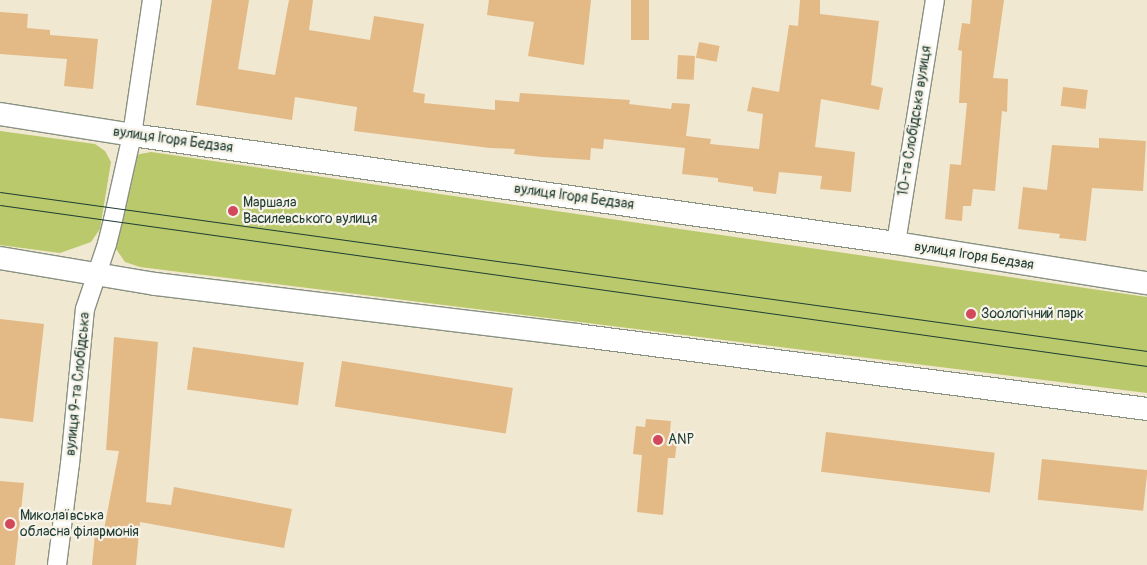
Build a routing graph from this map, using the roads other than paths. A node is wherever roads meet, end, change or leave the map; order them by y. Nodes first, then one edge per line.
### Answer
1 (152, 0) edge
2 (935, 0) edge
3 (0, 114) edge
4 (132, 135) junction
5 (896, 243) junction
6 (0, 258) edge
7 (97, 272) junction
8 (1147, 283) edge
9 (1147, 410) edge
10 (58, 565) edge

1 - 4 street, вулиця 9-та Слобідська
2 - 5 street, 10-та Слобідська вулиця
3 - 4 street, вулиця Ігоря Бедзая
4 - 5 street, вулиця Ігоря Бедзая
4 - 7 street, вулиця 9-та Слобідська
5 - 8 street, вулиця Ігоря Бедзая
6 - 7 street
7 - 9 street
7 - 10 street, вулиця 9-та Слобідська

